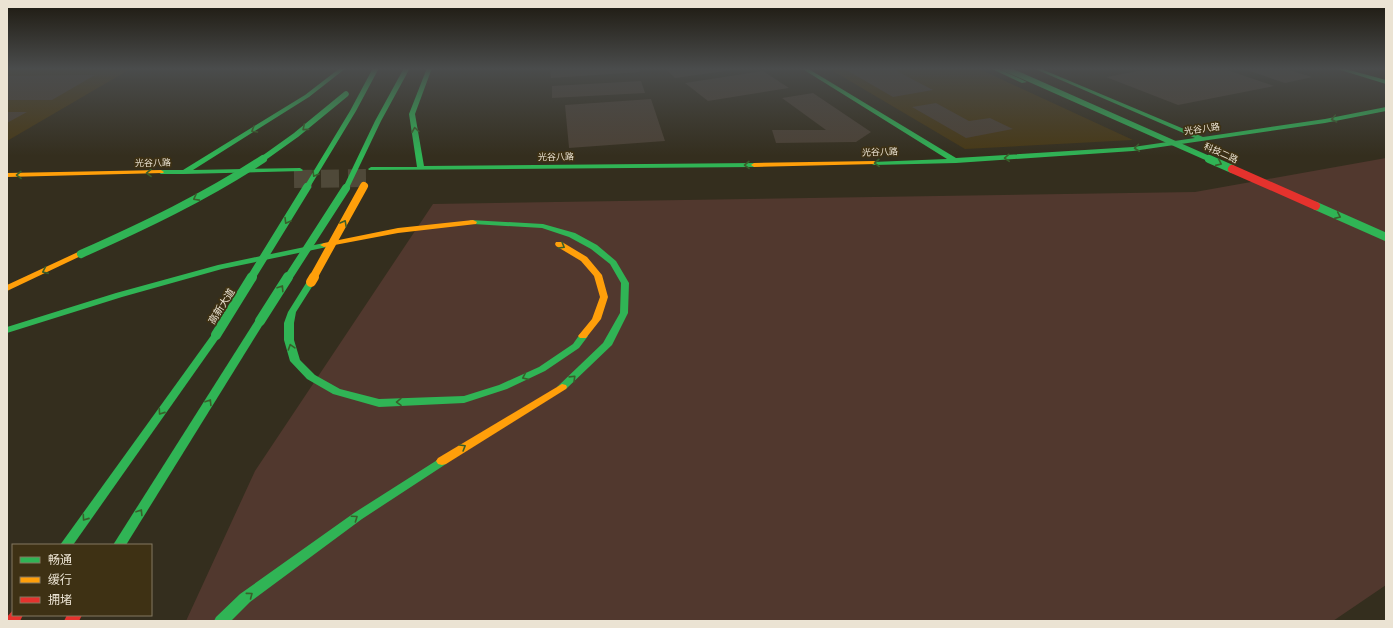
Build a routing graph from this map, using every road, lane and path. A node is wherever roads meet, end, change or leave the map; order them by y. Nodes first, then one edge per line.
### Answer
1 (305, 97) edge
2 (342, 97) edge
3 (357, 97) edge
4 (389, 97) edge
5 (418, 97) edge
6 (852, 97) edge
7 (1059, 97) edge
8 (1070, 97) edge
9 (1093, 97) edge
10 (1102, 97) edge
11 (1386, 109) edge
12 (1386, 118) edge
13 (378, 121) junction
14 (1288, 136) dead end
15 (1164, 144) junction
16 (1207, 144) junction
17 (1175, 153) dead end
18 (1160, 154) dead end
19 (954, 160) junction
20 (421, 168) junction
21 (967, 168) junction
22 (300, 170) tunnel mouth
23 (184, 172) junction
24 (7, 175) edge
25 (294, 179) tunnel mouth
26 (7, 184) edge
27 (518, 233) dead end
28 (1386, 237) edge
29 (548, 241) dead end
30 (7, 288) edge
31 (7, 330) edge
32 (7, 338) edge
33 (67, 544) edge
34 (120, 544) edge
35 (221, 621) edge

1 -> 23 main road
2 -> 30 main road, bridge
3 -> 33 main road, 高新大道, bridge
4 - 13 main road
20 -> 5 main road
6 - 19 main road
7 - 15 main road
8 -> 28 main road, 科技二路, bridge
9 - 16 main road, 科技二路
10 - 16 main road
11 -> 16 main road, 光谷八路
12 - 14 main road
29 -> 13 main road, bridge
34 -> 13 main road, bridge
15 - 16 main road, 光谷八路
15 -> 19 main road, 光谷八路
16 - 17 main road, 光谷八路
18 - 21 main road, 光谷八路
19 -> 20 main road, 光谷八路
19 - 21 main road
20 - 21 main road, 光谷八路
22 - 23 main road, 光谷八路
23 -> 24 main road, 光谷八路
25 - 26 main road, 光谷八路
27 - 32 main road
35 -> 31 main road

